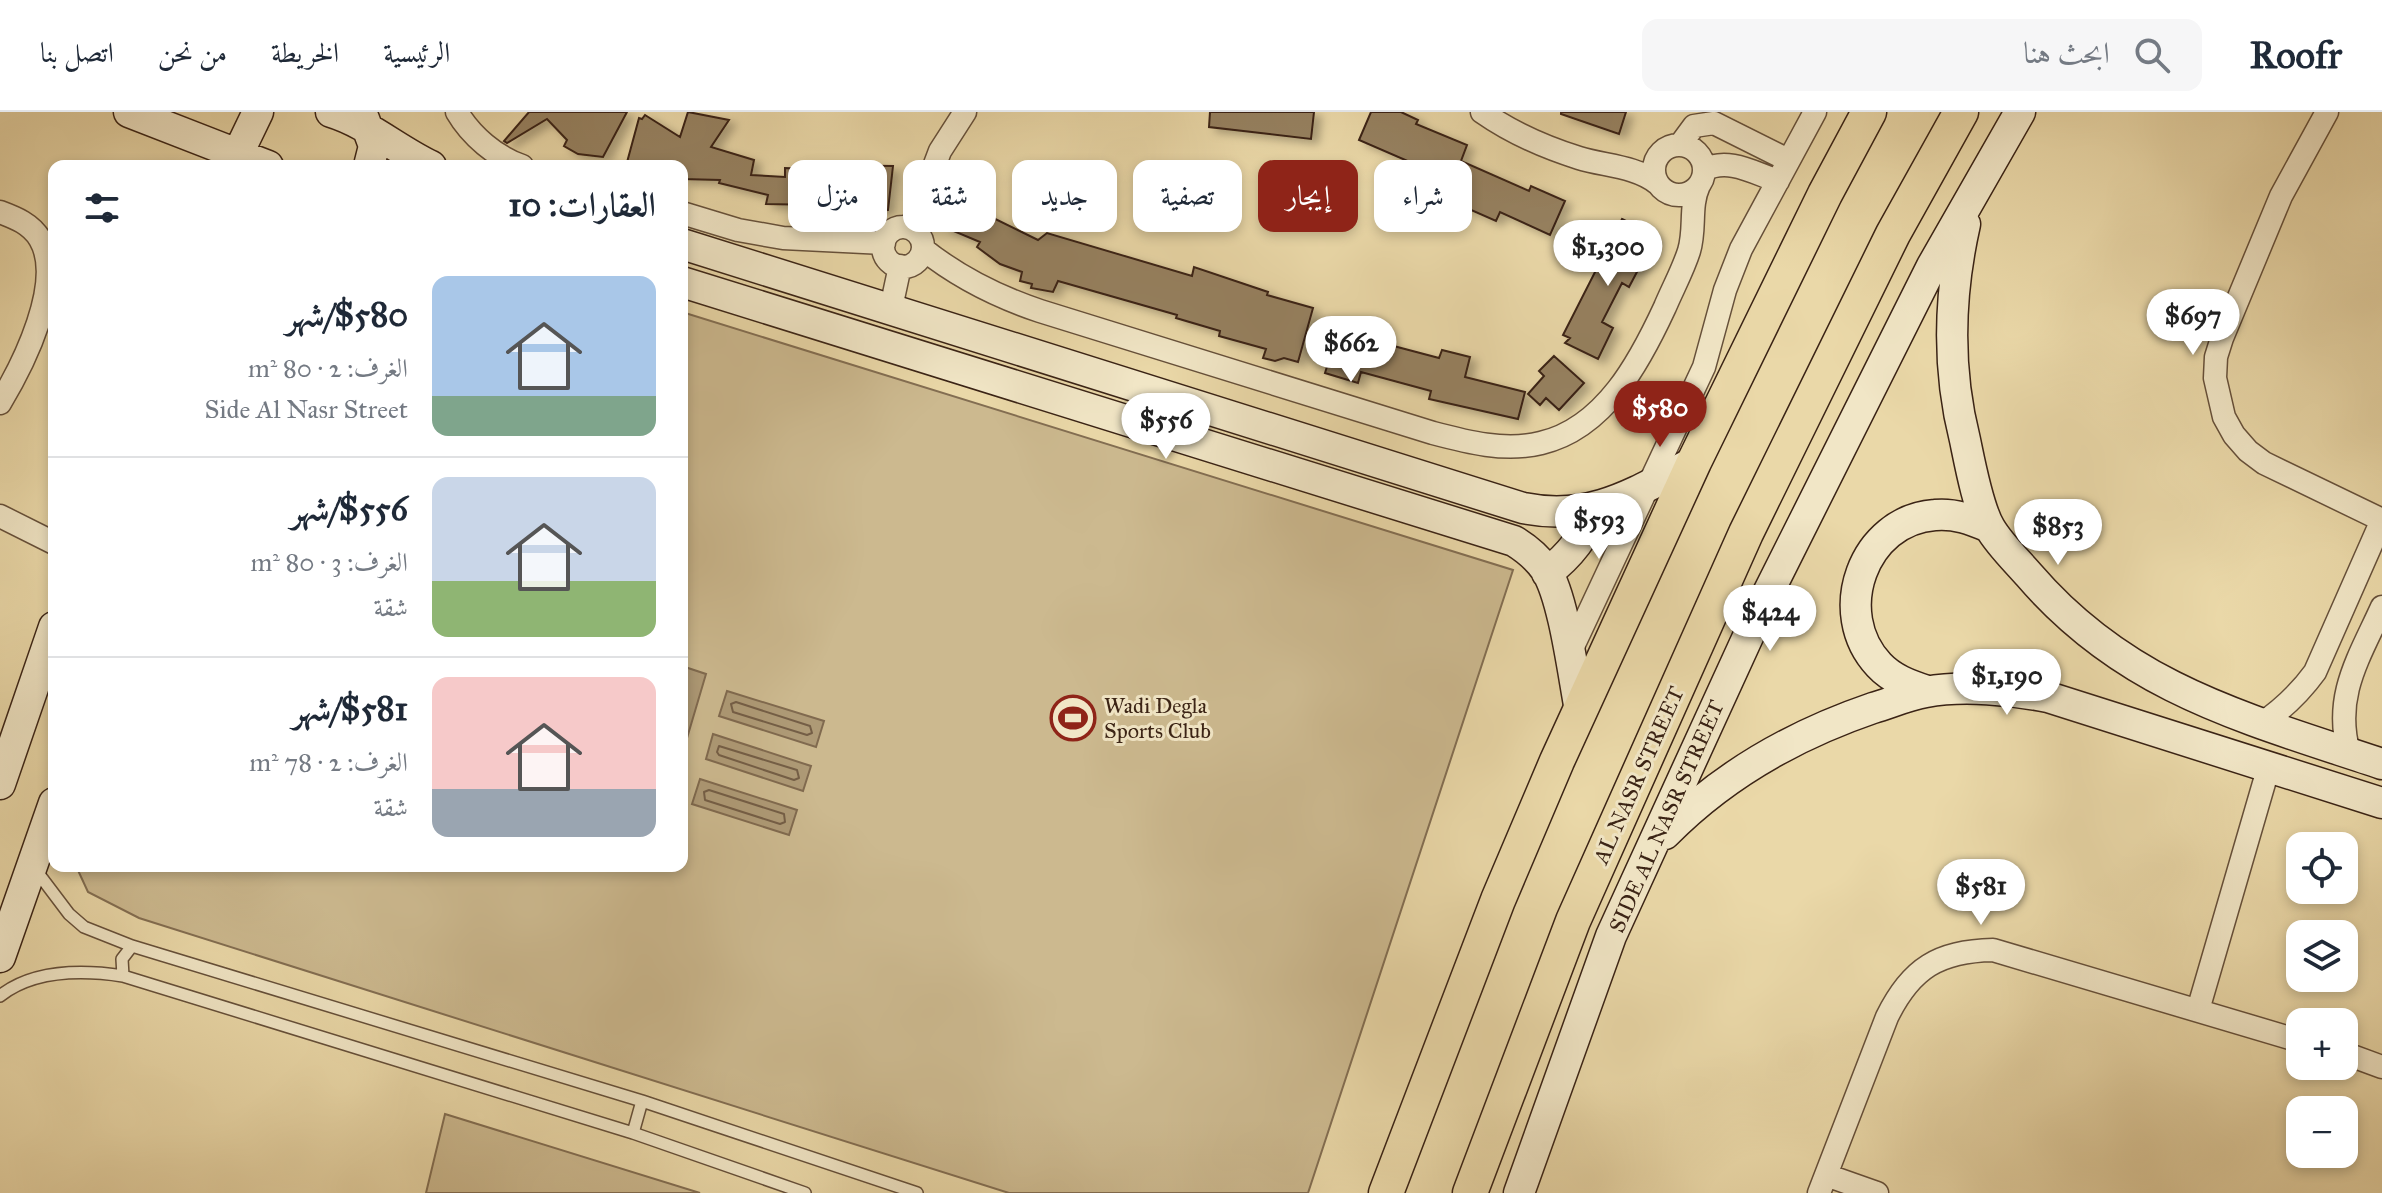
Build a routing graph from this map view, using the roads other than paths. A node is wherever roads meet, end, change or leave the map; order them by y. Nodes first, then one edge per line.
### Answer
1 (129, 112) edge
2 (258, 112) edge
3 (331, 112) edge
4 (457, 112) edge
5 (965, 112) edge
6 (1482, 112) edge
7 (1815, 112) edge
8 (1869, 112) edge
9 (1961, 112) edge
10 (2020, 112) edge
11 (2327, 112) edge
12 (365, 121) edge
13 (1680, 145) junction
14 (1657, 159) junction
15 (234, 160) edge
16 (370, 160) edge
17 (419, 160) edge
18 (511, 160) edge
19 (937, 160) edge
20 (1788, 160) junction
21 (1626, 169) junction
22 (1701, 178) junction
23 (1778, 181) junction
24 (1657, 183) junction
25 (1678, 195) junction
26 (1970, 203) junction
27 (0, 212) edge
28 (688, 215) edge
29 (1692, 216) junction
30 (903, 228) edge
31 (915, 232) edge
32 (884, 243) junction
33 (688, 246) edge
34 (923, 249) junction
35 (900, 266) junction
36 (688, 284) edge
37 (891, 308) junction
38 (0, 403) edge
39 (1694, 462) junction
40 (1650, 484) junction
41 (1597, 508) junction
42 (0, 516) edge
43 (2382, 520) edge
44 (1989, 527) junction
45 (48, 540) edge
46 (1547, 573) junction
47 (2382, 607) edge
48 (48, 644) edge
49 (1569, 655) junction
50 (1927, 691) junction
51 (1580, 710) junction
52 (2261, 724) junction
53 (2349, 753) junction
54 (2382, 764) edge
55 (2269, 766) junction
56 (0, 784) edge
57 (2382, 803) edge
58 (48, 821) edge
59 (1650, 850) junction
60 (33, 865) junction
61 (132, 946) junction
62 (0, 957) edge
63 (123, 976) junction
64 (0, 996) edge
65 (2198, 1010) junction
66 (2286, 1037) edge
67 (2358, 1058) edge
68 (2382, 1067) edge
69 (642, 1101) junction
70 (633, 1133) junction
71 (1823, 1184) edge
72 (805, 1193) edge
73 (917, 1193) edge
74 (1386, 1193) edge
75 (1470, 1193) edge
76 (1519, 1193) edge
77 (1877, 1193) edge

1 - 15 street
2 - 15 street
3 - 12 street
4 - 18 street
5 - 19 street
6 - 21 street
7 - 20 street
8 - 39 main road
9 - 75 main road, AL NASR STREET
10 - 26 street, SIDE AL NASR STREET
11 - 43 street
12 - 16 street
12 - 17 street
13 - 14 street
13 - 20 street
13 - 22 street
14 - 21 street
14 - 24 street
20 - 23 street
21 - 24 street
22 - 23 street
22 - 25 street
22 - 29 street
23 - 40 street
24 - 25 street
25 - 29 street
26 - 44 street
26 - 59 street, SIDE AL NASR STREET
27 - 38 street
28 - 32 street
29 - 34 street
30 - 32 street
31 - 34 street
32 - 35 street
33 - 37 street
34 - 35 street
35 - 37 street
36 - 46 street
37 - 41 street
39 - 40 street
39 - 51 main road
40 - 41 street
40 - 49 street
41 - 46 street
42 - 45 street
43 - 52 street
44 - 50 street
44 - 52 street
46 - 49 street
47 - 53 street
48 - 56 street
49 - 51 street
50 - 55 street
50 - 59 street
51 - 74 main road
52 - 53 street
53 - 54 street
55 - 57 street
55 - 65 street
58 - 60 street
59 - 76 street, SIDE AL NASR STREET
60 - 61 lane
60 - 62 street
61 - 63 lane
61 - 69 lane
63 - 64 lane
63 - 70 lane
65 - 66 street
65 - 71 street
67 - 68 street
69 - 70 lane
69 - 73 lane
70 - 72 lane
71 - 77 street

